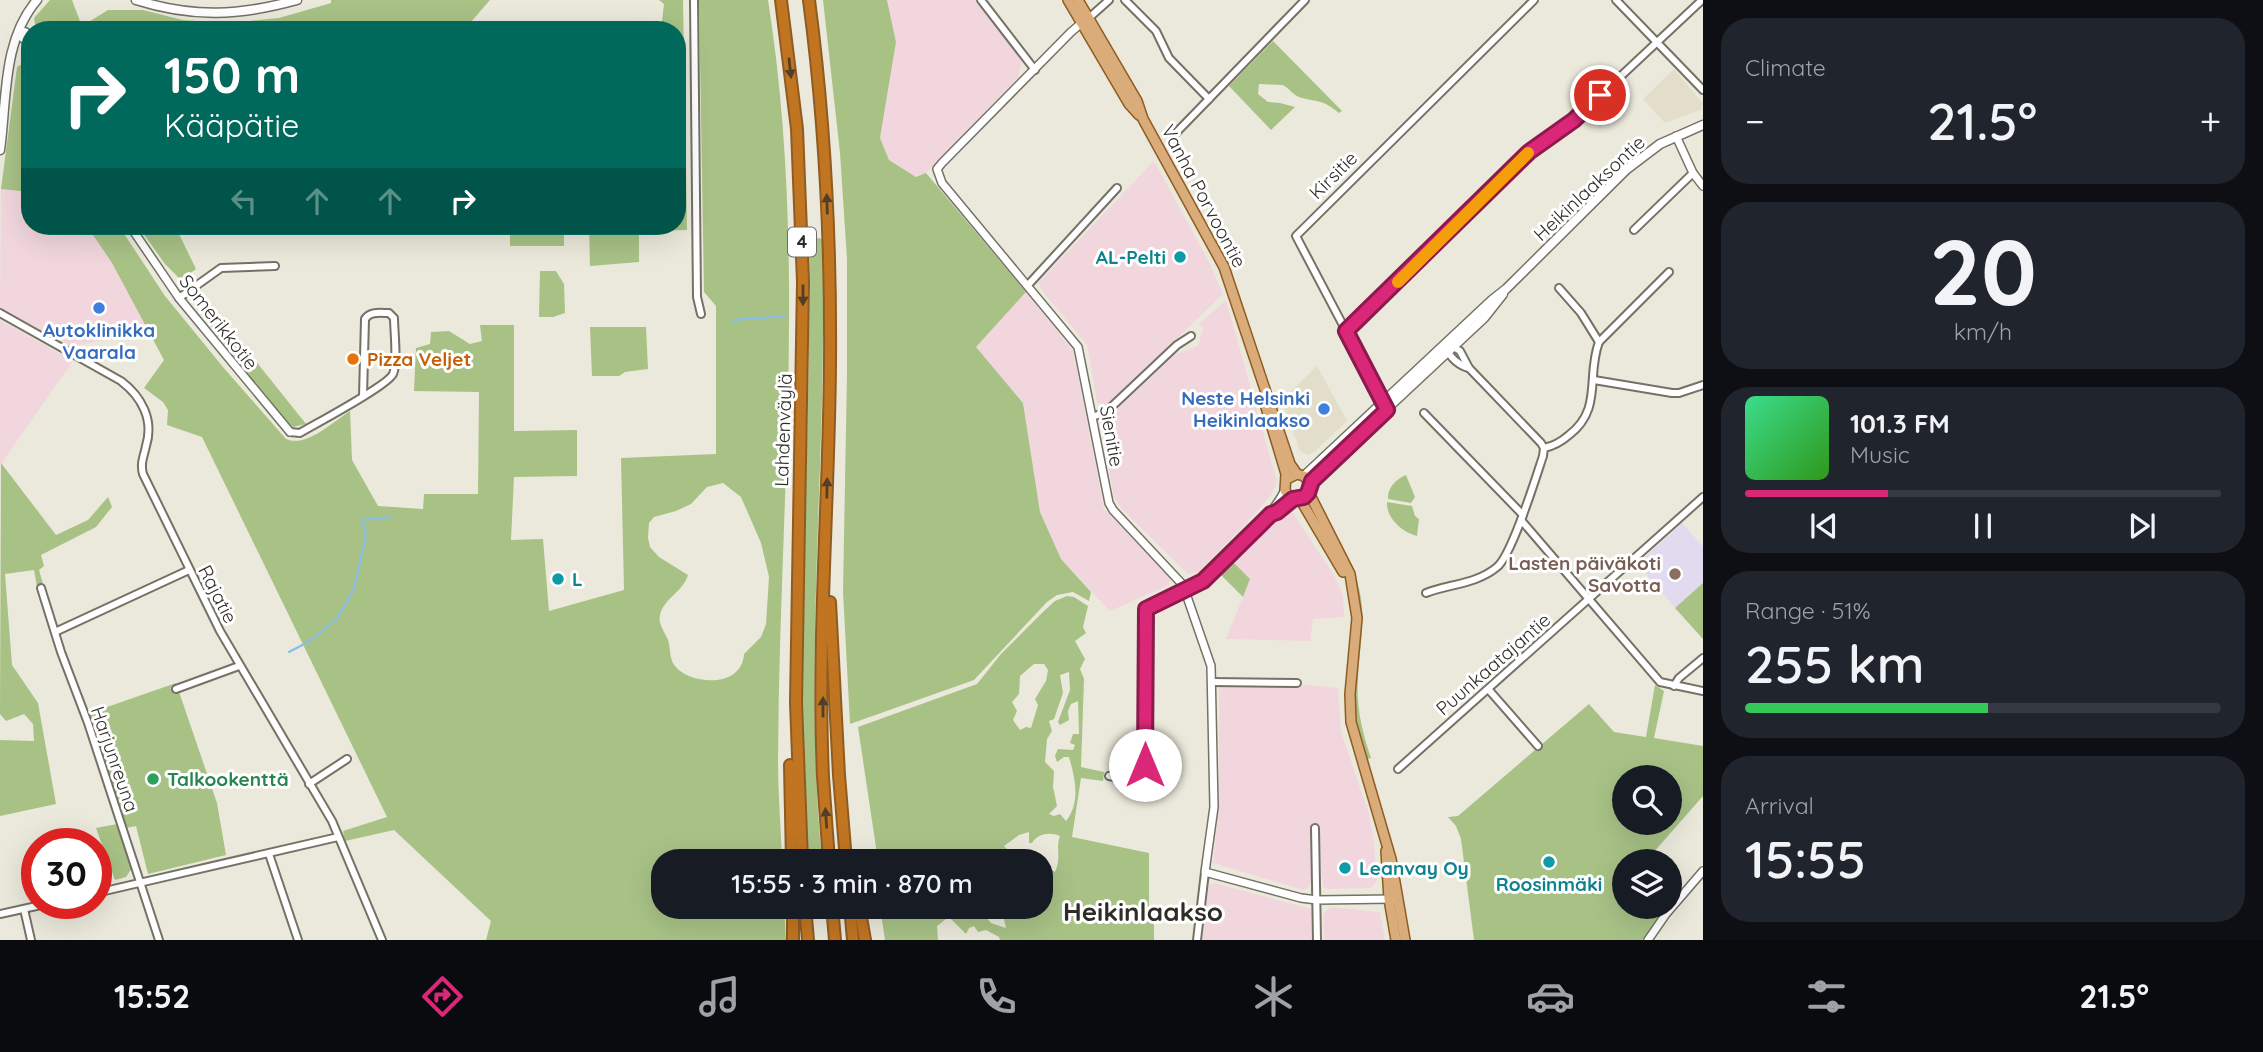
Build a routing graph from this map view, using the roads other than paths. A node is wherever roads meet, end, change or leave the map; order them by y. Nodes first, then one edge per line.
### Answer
1 (37, 0) edge
2 (136, 0) edge
3 (297, 0) edge
4 (694, 0) edge
5 (781, 0) edge
6 (809, 0) edge
7 (981, 0) edge
8 (1068, 0) edge
9 (1078, 0) edge
10 (1109, 0) edge
11 (1125, 0) edge
12 (1305, 0) edge
13 (1534, 0) edge
14 (1616, 0) edge
15 (1702, 0) edge
16 (1086, 20) junction
17 (24, 21) edge
18 (21, 27) edge
19 (19, 30) junction
20 (21, 37) edge
21 (1657, 41) junction
22 (1035, 70) junction
23 (1703, 90) edge
24 (1209, 99) junction
25 (1703, 125) edge
26 (1676, 136) junction
27 (1172, 137) dead end
28 (0, 150) edge
29 (1693, 173) junction
30 (1703, 186) edge
31 (1117, 188) dead end
32 (1289, 228) dead end
33 (1634, 230) dead end
34 (1297, 233) junction
35 (136, 235) edge
36 (275, 266) dead end
37 (1670, 272) dead end
38 (1028, 285) junction
39 (1559, 288) dead end
40 (1506, 289) junction
41 (178, 298) junction
42 (0, 313) edge
43 (701, 314) dead end
44 (1346, 331) junction
45 (1191, 336) dead end
46 (1599, 342) junction
47 (1445, 343) junction
48 (1451, 349) junction
49 (1259, 371) junction
50 (1594, 380) junction
51 (1703, 386) edge
52 (363, 396) junction
53 (1385, 406) junction
54 (1424, 413) dead end
55 (1092, 417) junction
56 (290, 432) joint
57 (1544, 448) junction
58 (1287, 479) junction
59 (1305, 482) junction
60 (1285, 489) junction
61 (1703, 497) edge
62 (1296, 499) junction
63 (1271, 514) junction
64 (1522, 517) junction
65 (825, 557) junction
66 (189, 570) junction
67 (1351, 582) junction
68 (41, 588) dead end
69 (1186, 591) junction
70 (1426, 593) dead end
71 (1589, 600) junction
72 (55, 632) junction
73 (1703, 658) edge
74 (239, 666) junction
75 (1212, 682) junction
76 (1297, 683) dead end
77 (1674, 686) junction
78 (176, 689) dead end
79 (1489, 690) junction
80 (1703, 691) edge
81 (796, 703) junction
82 (1538, 746) dead end
83 (347, 760) dead end
84 (1398, 769) dead end
85 (839, 775) junction
86 (1109, 776) dead end
87 (309, 784) junction
88 (1315, 828) dead end
89 (338, 837) junction
90 (792, 849) edge
91 (802, 849) edge
92 (828, 849) edge
93 (845, 849) edge
94 (850, 849) edge
95 (269, 854) junction
96 (1703, 871) edge
97 (1205, 872) junction
98 (140, 883) junction
99 (112, 889) edge
100 (1394, 899) junction
101 (1317, 900) junction
102 (21, 910) edge
103 (0, 914) edge
104 (26, 919) edge
105 (793, 919) edge
106 (806, 919) edge
107 (833, 919) edge
108 (851, 919) edge
109 (861, 919) edge
110 (31, 940) edge
111 (159, 940) edge
112 (298, 940) edge
113 (382, 940) edge
114 (793, 940) edge
115 (808, 940) edge
116 (835, 940) edge
117 (853, 940) edge
118 (865, 940) edge
119 (1197, 940) edge
120 (1317, 940) edge
121 (1396, 940) edge
122 (1405, 940) edge
123 (1648, 940) edge

1 - 17 main road
2 - 3 main road
4 - 43 street
5 -> 81 highway, Lahdenväylä / 4
65 -> 6 highway, 4
7 - 22 street
8 - 16 main road, Vanha Porvoontie
9 - 16 main road, Vanha Porvoontie
10 - 16 street
11 - 24 street
12 - 24 street
13 - 34 street, Kirsitie
14 - 21 street
15 - 21 street
16 - 22 street, Sienitie
16 - 49 main road, Vanha Porvoontie
18 - 19 main road
19 - 20 street
19 - 28 main road
21 - 23 street
21 - 44 street
22 - 38 street, Sienitie
24 - 27 street
25 - 26 main road, Heikinlaaksontie
26 - 29 street
26 - 40 main road, Heikinlaaksontie
29 - 30 street
29 - 33 street
31 - 38 street
32 - 34 street
34 - 44 street
35 - 41 street, Somerikkotie
36 - 41 street
37 - 46 street
38 - 55 street, Sienitie
39 - 46 street
40 - 47 main road, Heikinlaaksontie
40 - 48 main road, Heikinlaaksontie
41 - 56 street, Somerikkotie
42 - 66 street, Rajatie
44 - 53 street
45 - 55 street
46 - 50 street
47 - 48 street
47 - 53 main road, Heikinlaaksontie
48 - 53 main road, Heikinlaaksontie
48 - 57 street
49 - 58 main road, Vanha Porvoontie
49 - 59 main road, Vanha Porvoontie
50 - 51 street
50 - 57 street
52 - 52 street
52 - 56 street
53 - 59 main road, Heikinlaaksontie
54 - 64 street
55 - 69 street, Sienitie
57 - 64 street
58 - 59 main road
58 - 60 main road
59 - 62 main road
59 - 67 main road, Vanha Porvoontie
60 - 62 main road, Vanha Porvoontie
60 - 63 street
61 - 71 street, Puunkaatajantie
62 - 63 street
62 - 67 main road, Vanha Porvoontie
63 - 69 street
64 - 70 street
64 - 71 street
65 - 85 highway
92 -> 65 highway, 4
66 - 72 street
66 - 74 street, Rajatie
67 - 100 main road, Vanha Porvoontie
68 - 72 street, Harjunreuna
69 - 75 street, Sienitie
69 - 86 street
71 - 77 street
71 - 79 street, Puunkaatajantie
72 - 98 street, Harjunreuna
73 - 77 street
74 - 78 street
74 - 87 street, Rajatie
75 - 76 street
75 - 97 street, Sienitie
77 - 80 street
79 - 82 street
79 - 84 street, Puunkaatajantie
81 - 90 highway
81 - 91 highway, Lahdenväylä / 4
83 - 87 street
85 - 93 highway
85 - 94 highway
87 - 89 street, Rajatie
88 - 101 street
89 - 95 street
89 - 113 street, Rajatie
95 - 98 street
95 - 112 street
96 - 123 street
97 - 101 street
97 - 119 street, Sienitie
98 - 99 street
98 - 111 street, Harjunreuna
100 - 101 street
100 - 121 main road, Vanha Porvoontie
100 - 122 main road, Vanha Porvoontie
101 - 120 street
102 - 103 street
104 - 110 street
105 - 114 highway
106 - 115 highway
107 - 116 highway
108 - 117 highway
109 - 118 highway

